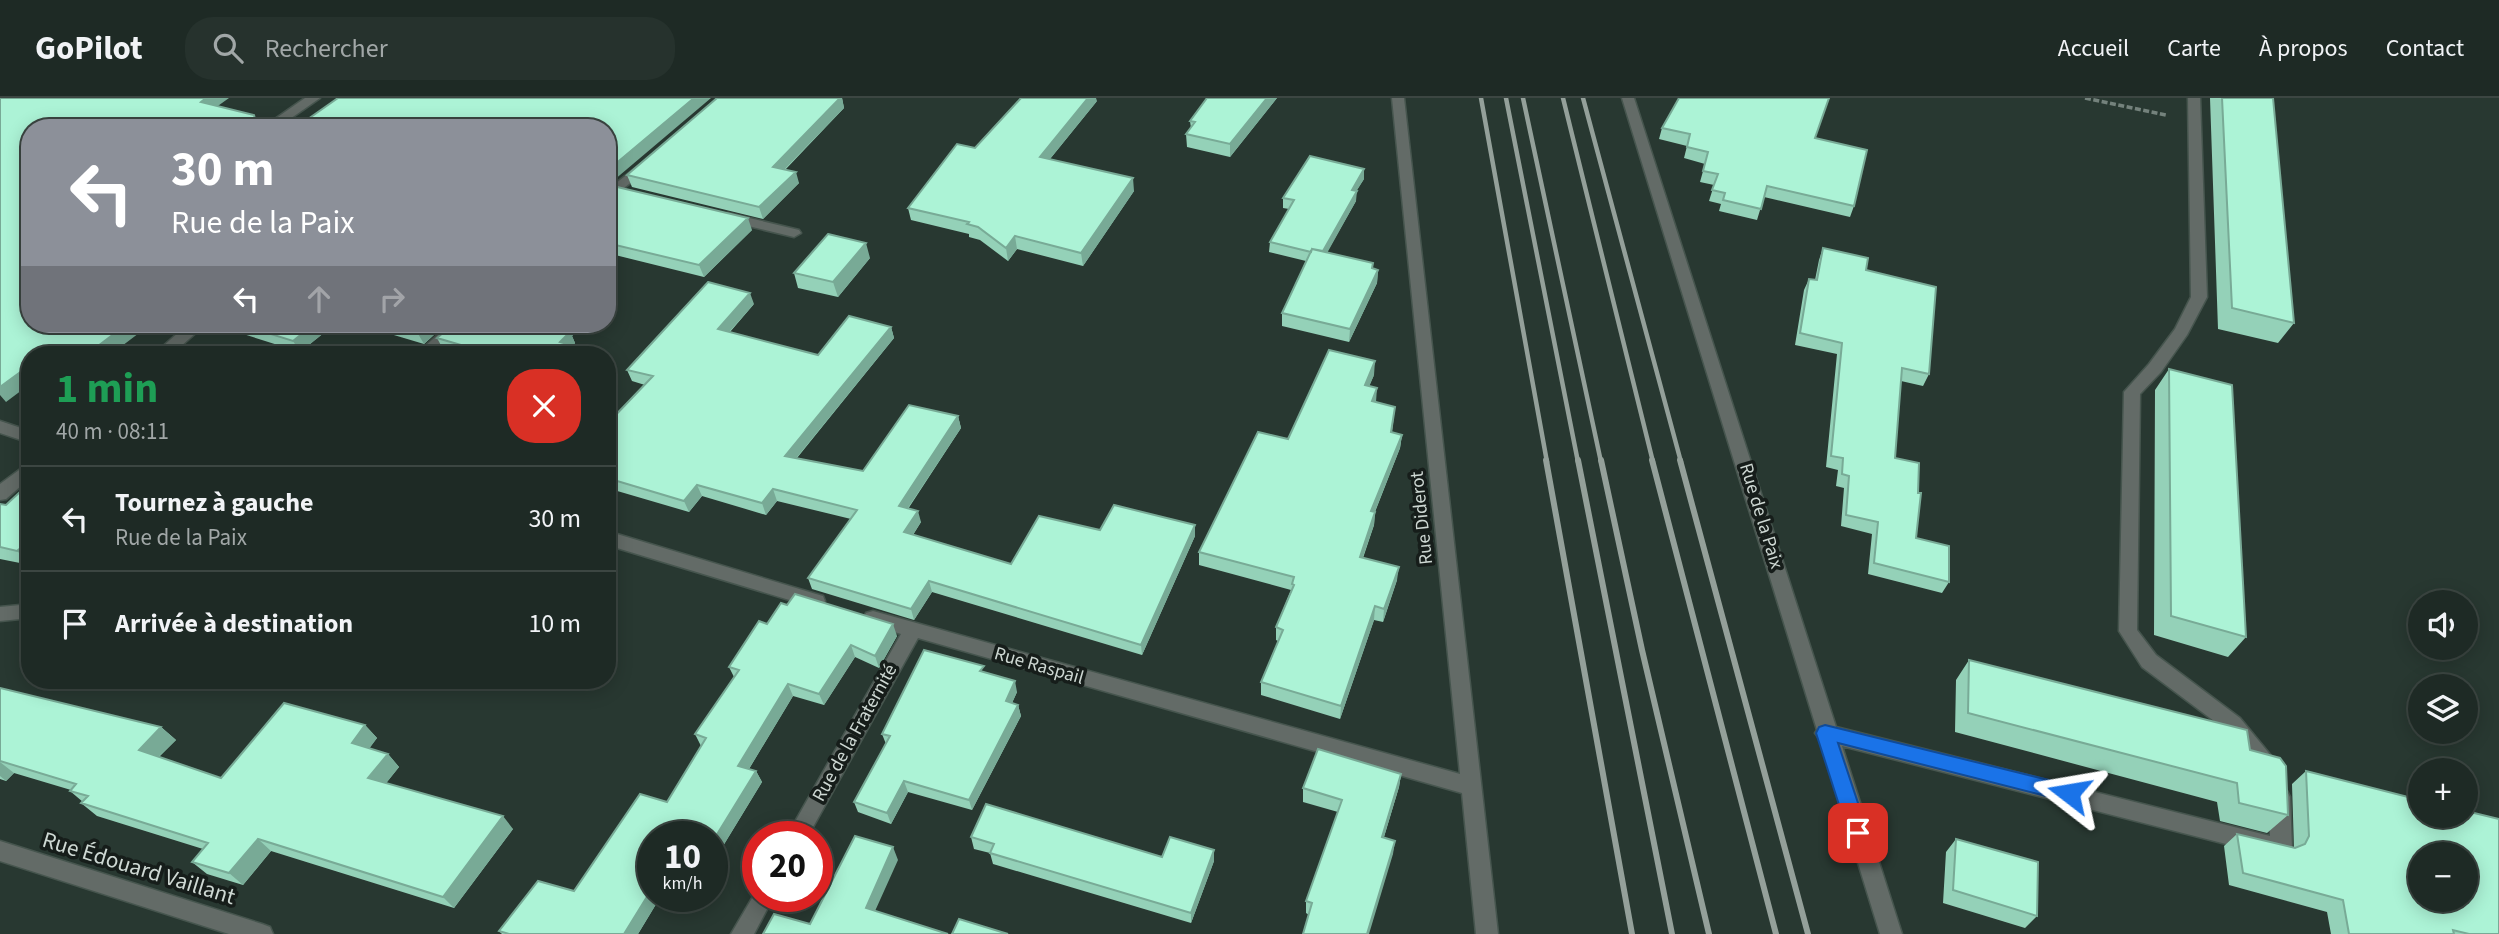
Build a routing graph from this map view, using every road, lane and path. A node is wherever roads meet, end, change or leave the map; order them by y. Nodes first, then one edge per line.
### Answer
1 (314, 98) edge
2 (1398, 98) edge
3 (1628, 98) edge
4 (2085, 98) edge
5 (2194, 98) edge
6 (282, 119) edge
7 (2195, 122) junction
8 (655, 156) edge
9 (617, 193) edge
10 (718, 215) edge
11 (794, 233) dead end
12 (187, 333) edge
13 (449, 333) edge
14 (172, 346) edge
15 (434, 346) edge
16 (0, 427) edge
17 (21, 434) edge
18 (21, 476) edge
19 (0, 494) edge
20 (616, 541) edge
21 (833, 606) edge
22 (21, 612) edge
23 (0, 614) edge
24 (860, 614) edge
25 (913, 630) junction
26 (1825, 733) junction
27 (1473, 787) junction
28 (805, 821) edge
29 (0, 851) edge
30 (754, 912) edge
31 (262, 934) edge
32 (741, 934) edge
33 (1487, 934) edge
34 (1891, 934) edge

1 - 6 street
2 - 27 street, Rue Diderot
3 - 26 street, Rue de la Paix
4 - 7 path
5 - 7 street
7 - 26 street
8 - 9 street
10 - 11 street
12 - 14 street
13 - 15 street
16 - 17 street
18 - 19 street
20 - 21 street
22 - 23 street
24 - 25 street, Rue Raspail
25 - 27 street, Rue Raspail
25 - 28 street, Rue de la Fraternité
26 - 34 street, Rue de la Paix
27 - 33 street, Rue Diderot
29 - 31 street, Rue Édouard Vaillant
30 - 32 street

